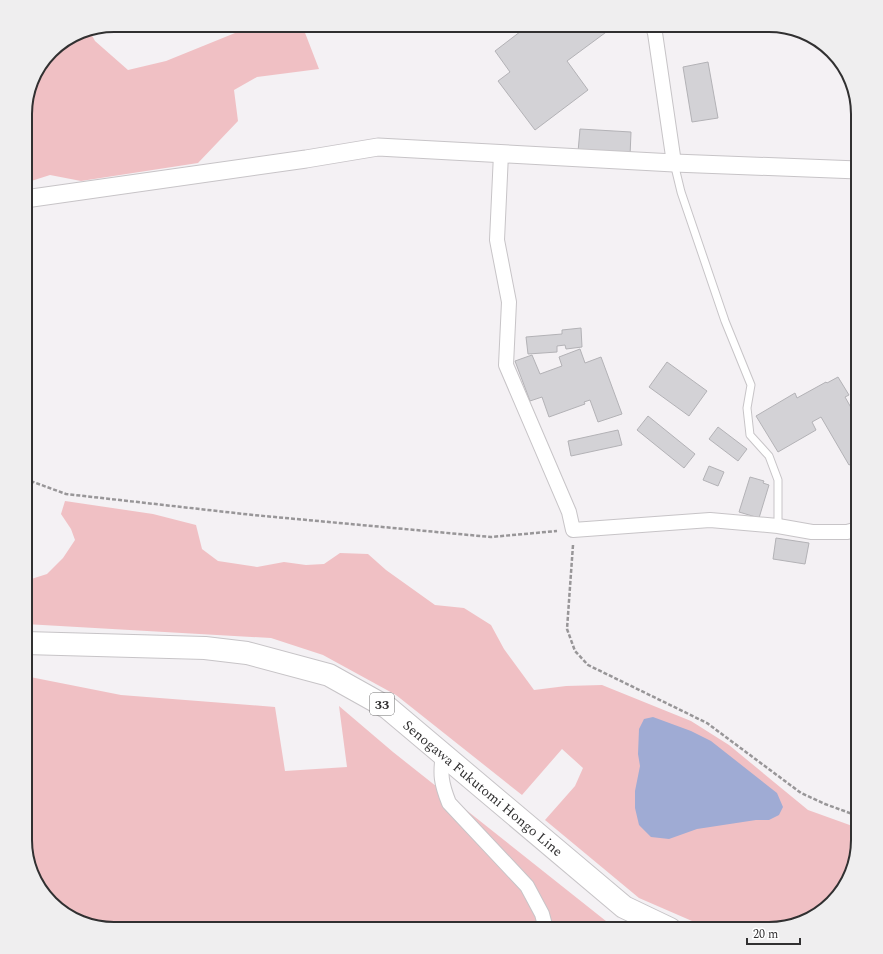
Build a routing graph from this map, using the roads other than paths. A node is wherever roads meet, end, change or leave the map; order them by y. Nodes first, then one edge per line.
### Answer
1 (655, 32) edge
2 (502, 154) junction
3 (674, 163) junction
4 (851, 170) edge
5 (32, 198) edge
6 (778, 526) junction
7 (851, 531) edge
8 (32, 643) edge
9 (443, 754) junction
10 (544, 922) edge
11 (655, 922) edge

1 - 3 street
2 - 3 street
2 - 5 street
2 - 6 street
3 - 4 street
3 - 6 lane
6 - 7 street
8 - 9 main road, Senogawa Fukutomi Hongo Line / 33
9 - 10 street
9 - 11 main road, Senogawa Fukutomi Hongo Line / 33

